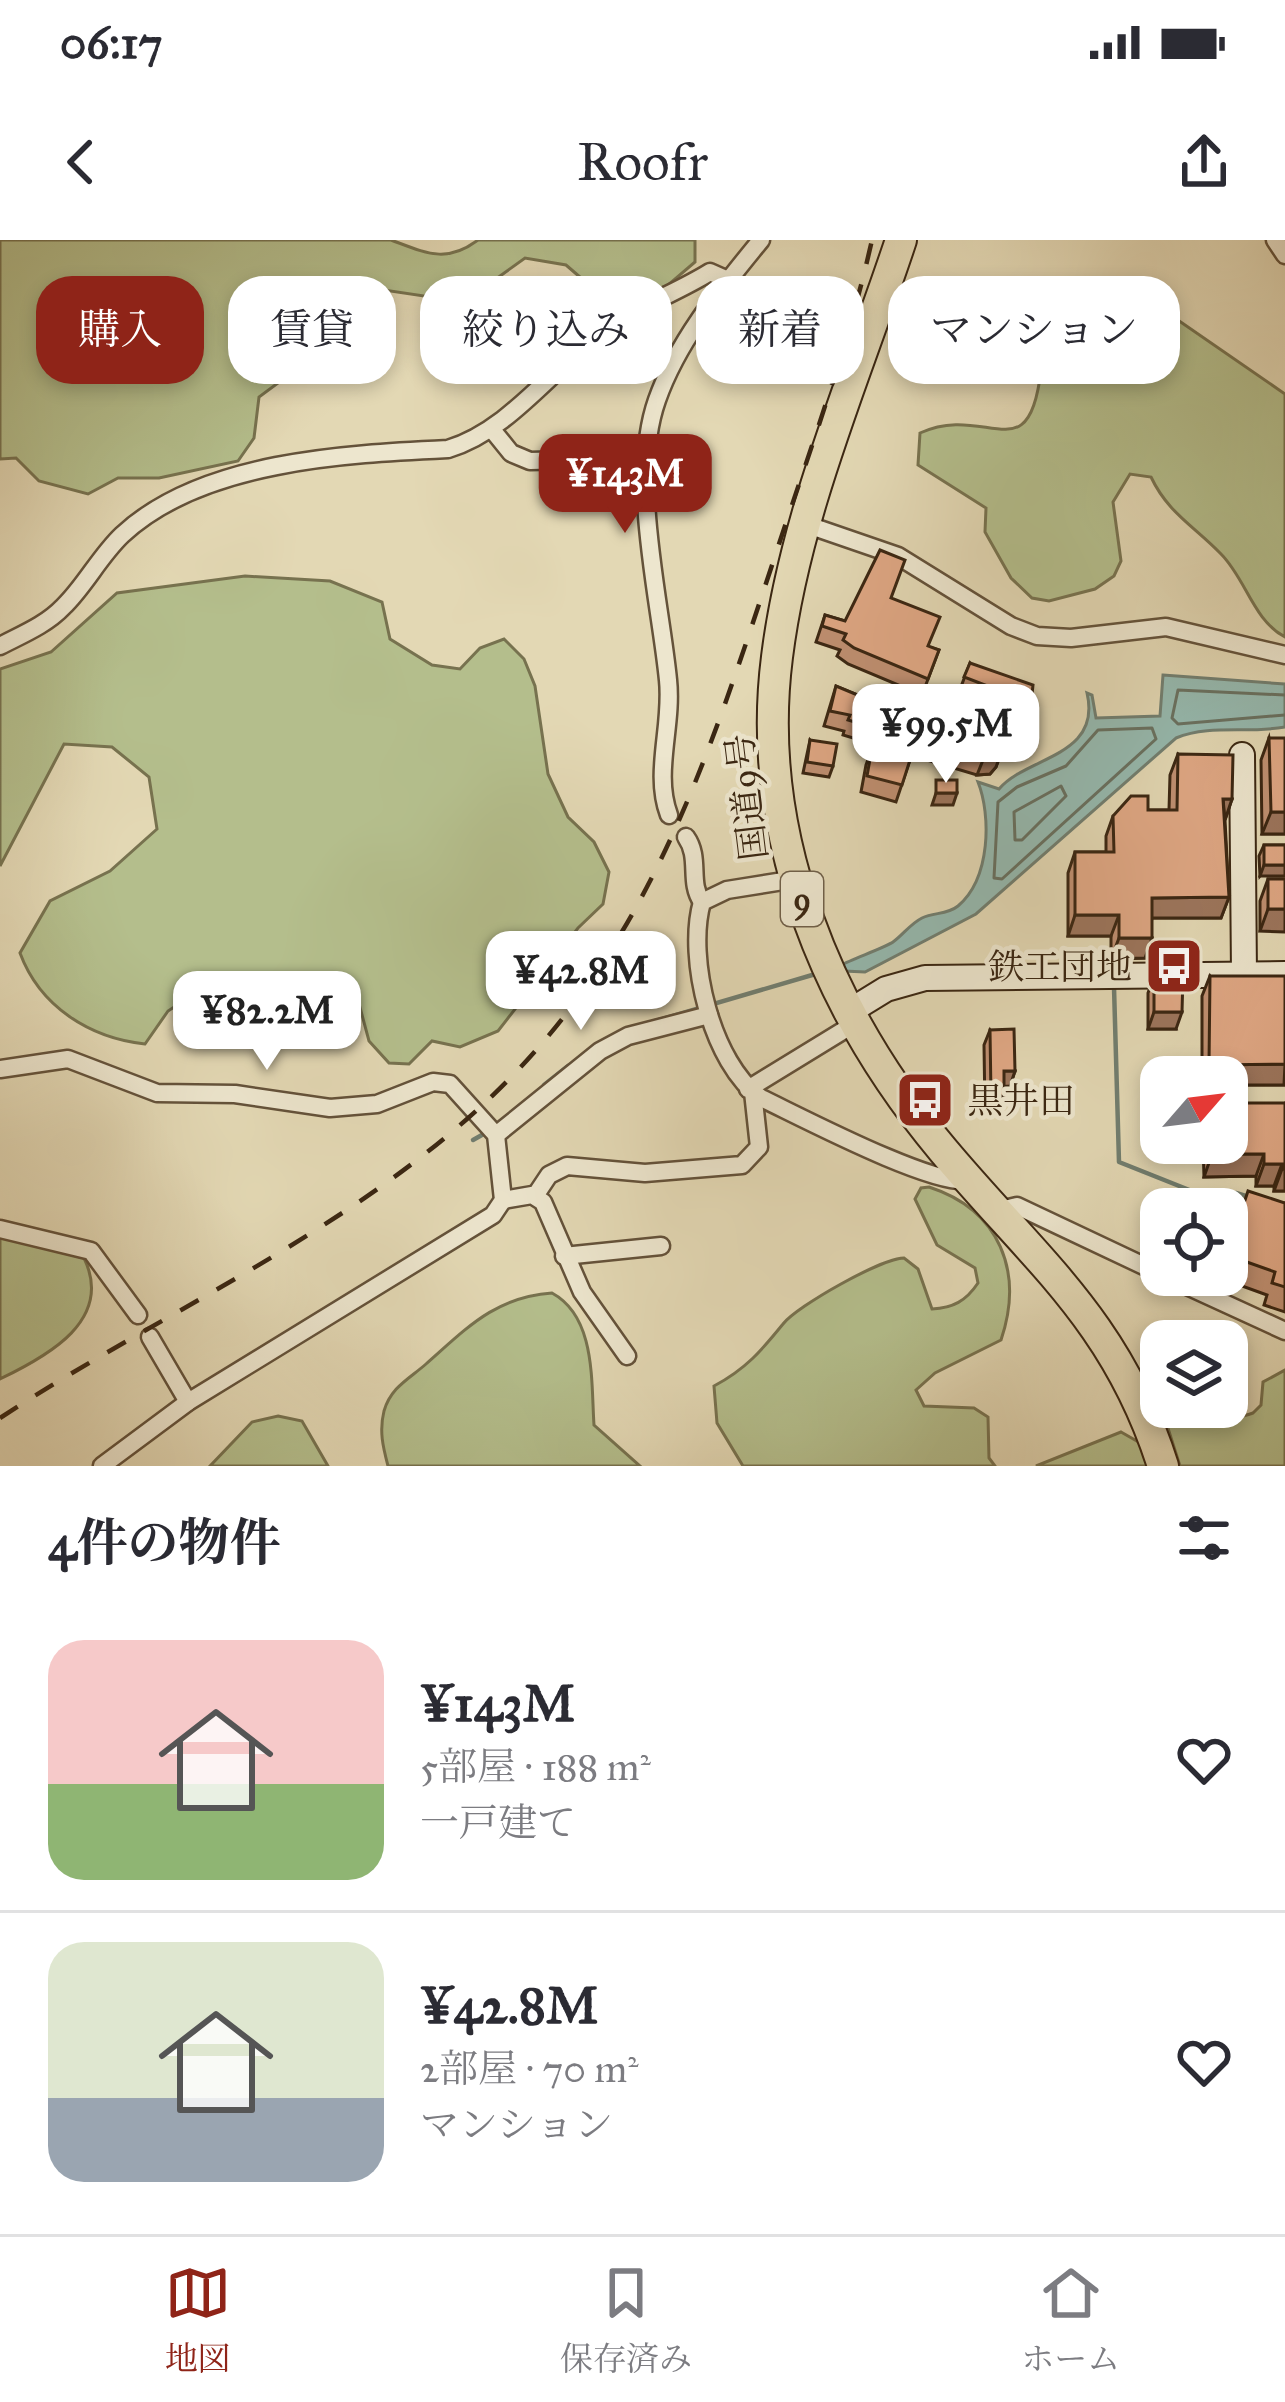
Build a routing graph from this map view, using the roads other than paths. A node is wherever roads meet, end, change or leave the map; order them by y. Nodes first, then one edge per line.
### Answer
1 (901, 240) edge
2 (1275, 240) edge
3 (759, 241) edge
4 (1285, 255) edge
5 (731, 276) edge
6 (696, 280) edge
7 (696, 329) edge
8 (494, 431) junction
9 (646, 458) junction
10 (805, 524) junction
11 (0, 646) edge
12 (1285, 655) edge
13 (1243, 755) dead end
14 (669, 815) dead end
15 (686, 837) dead end
16 (796, 879) junction
17 (702, 902) junction
18 (1244, 974) junction
19 (1285, 974) edge
20 (708, 1008) junction
21 (850, 1018) junction
22 (0, 1069) edge
23 (751, 1091) junction
24 (496, 1135) junction
25 (970, 1180) junction
26 (535, 1196) junction
27 (503, 1200) junction
28 (1000, 1210) junction
29 (0, 1229) edge
30 (661, 1246) dead end
31 (564, 1256) junction
32 (1140, 1265) edge
33 (1208, 1296) edge
34 (138, 1315) dead end
35 (1285, 1331) edge
36 (151, 1337) dead end
37 (627, 1356) dead end
38 (188, 1402) junction
39 (102, 1466) edge
40 (1163, 1466) edge

1 - 10 highway, 国道9号 / 9
2 - 4 street
3 - 5 street
6 - 8 street
7 - 9 street
8 - 9 street
8 - 11 street
9 - 14 street
10 - 12 street
10 - 16 highway, 国道9号 / 9
13 - 18 street
15 - 17 street
16 - 17 street
16 - 21 highway, 国道9号 / 9
17 - 20 street
18 - 19 street
18 - 21 street
20 - 23 street
20 - 24 street
21 - 23 street
21 - 25 highway, 国道9号 / 9
22 - 24 street
23 - 25 street
23 - 26 street
24 - 27 street
25 - 28 highway, 国道9号 / 9
26 - 27 street
26 - 31 street
27 - 38 street
28 - 32 street
28 - 40 highway, 国道9号 / 9
29 - 34 street
30 - 31 street
31 - 37 street
33 - 35 street
36 - 38 street
38 - 39 street

